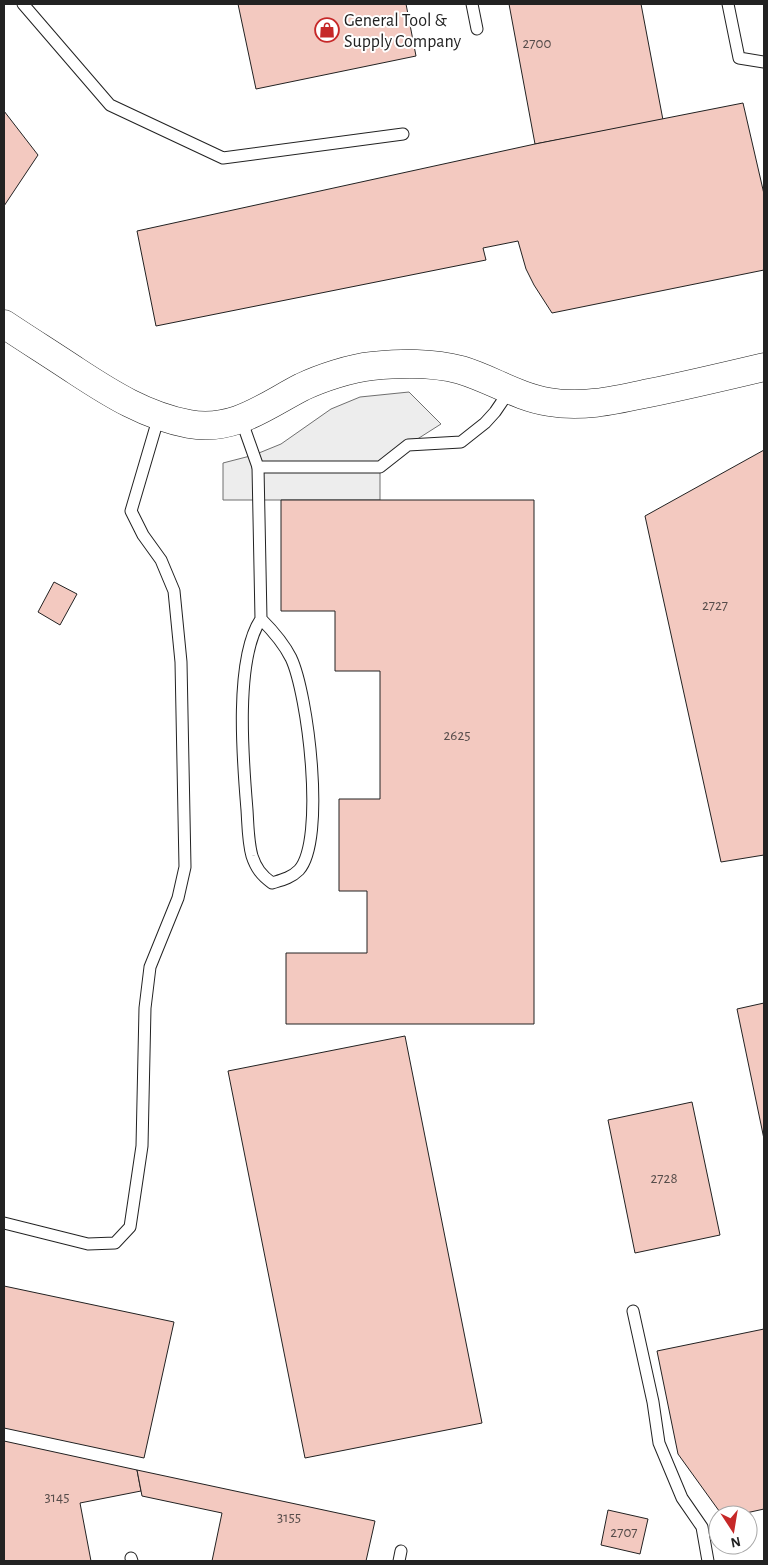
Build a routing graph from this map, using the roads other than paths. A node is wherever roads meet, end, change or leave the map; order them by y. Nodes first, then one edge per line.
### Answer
1 (23, 4) edge
2 (472, 4) edge
3 (728, 4) edge
4 (477, 29) dead end
5 (764, 62) edge
6 (403, 134) dead end
7 (4, 324) edge
8 (764, 367) edge
9 (510, 390) junction
10 (159, 416) junction
11 (241, 419) junction
12 (258, 467) junction
13 (261, 619) junction
14 (4, 1223) edge
15 (633, 1311) dead end
16 (708, 1561) edge

1 - 6 lane
2 - 4 lane
3 - 5 lane
7 - 10 street
8 - 9 street
9 - 11 street
9 - 12 lane
10 - 11 street
10 - 14 lane
11 - 12 lane
12 - 13 lane
13 - 13 lane
15 - 16 lane

